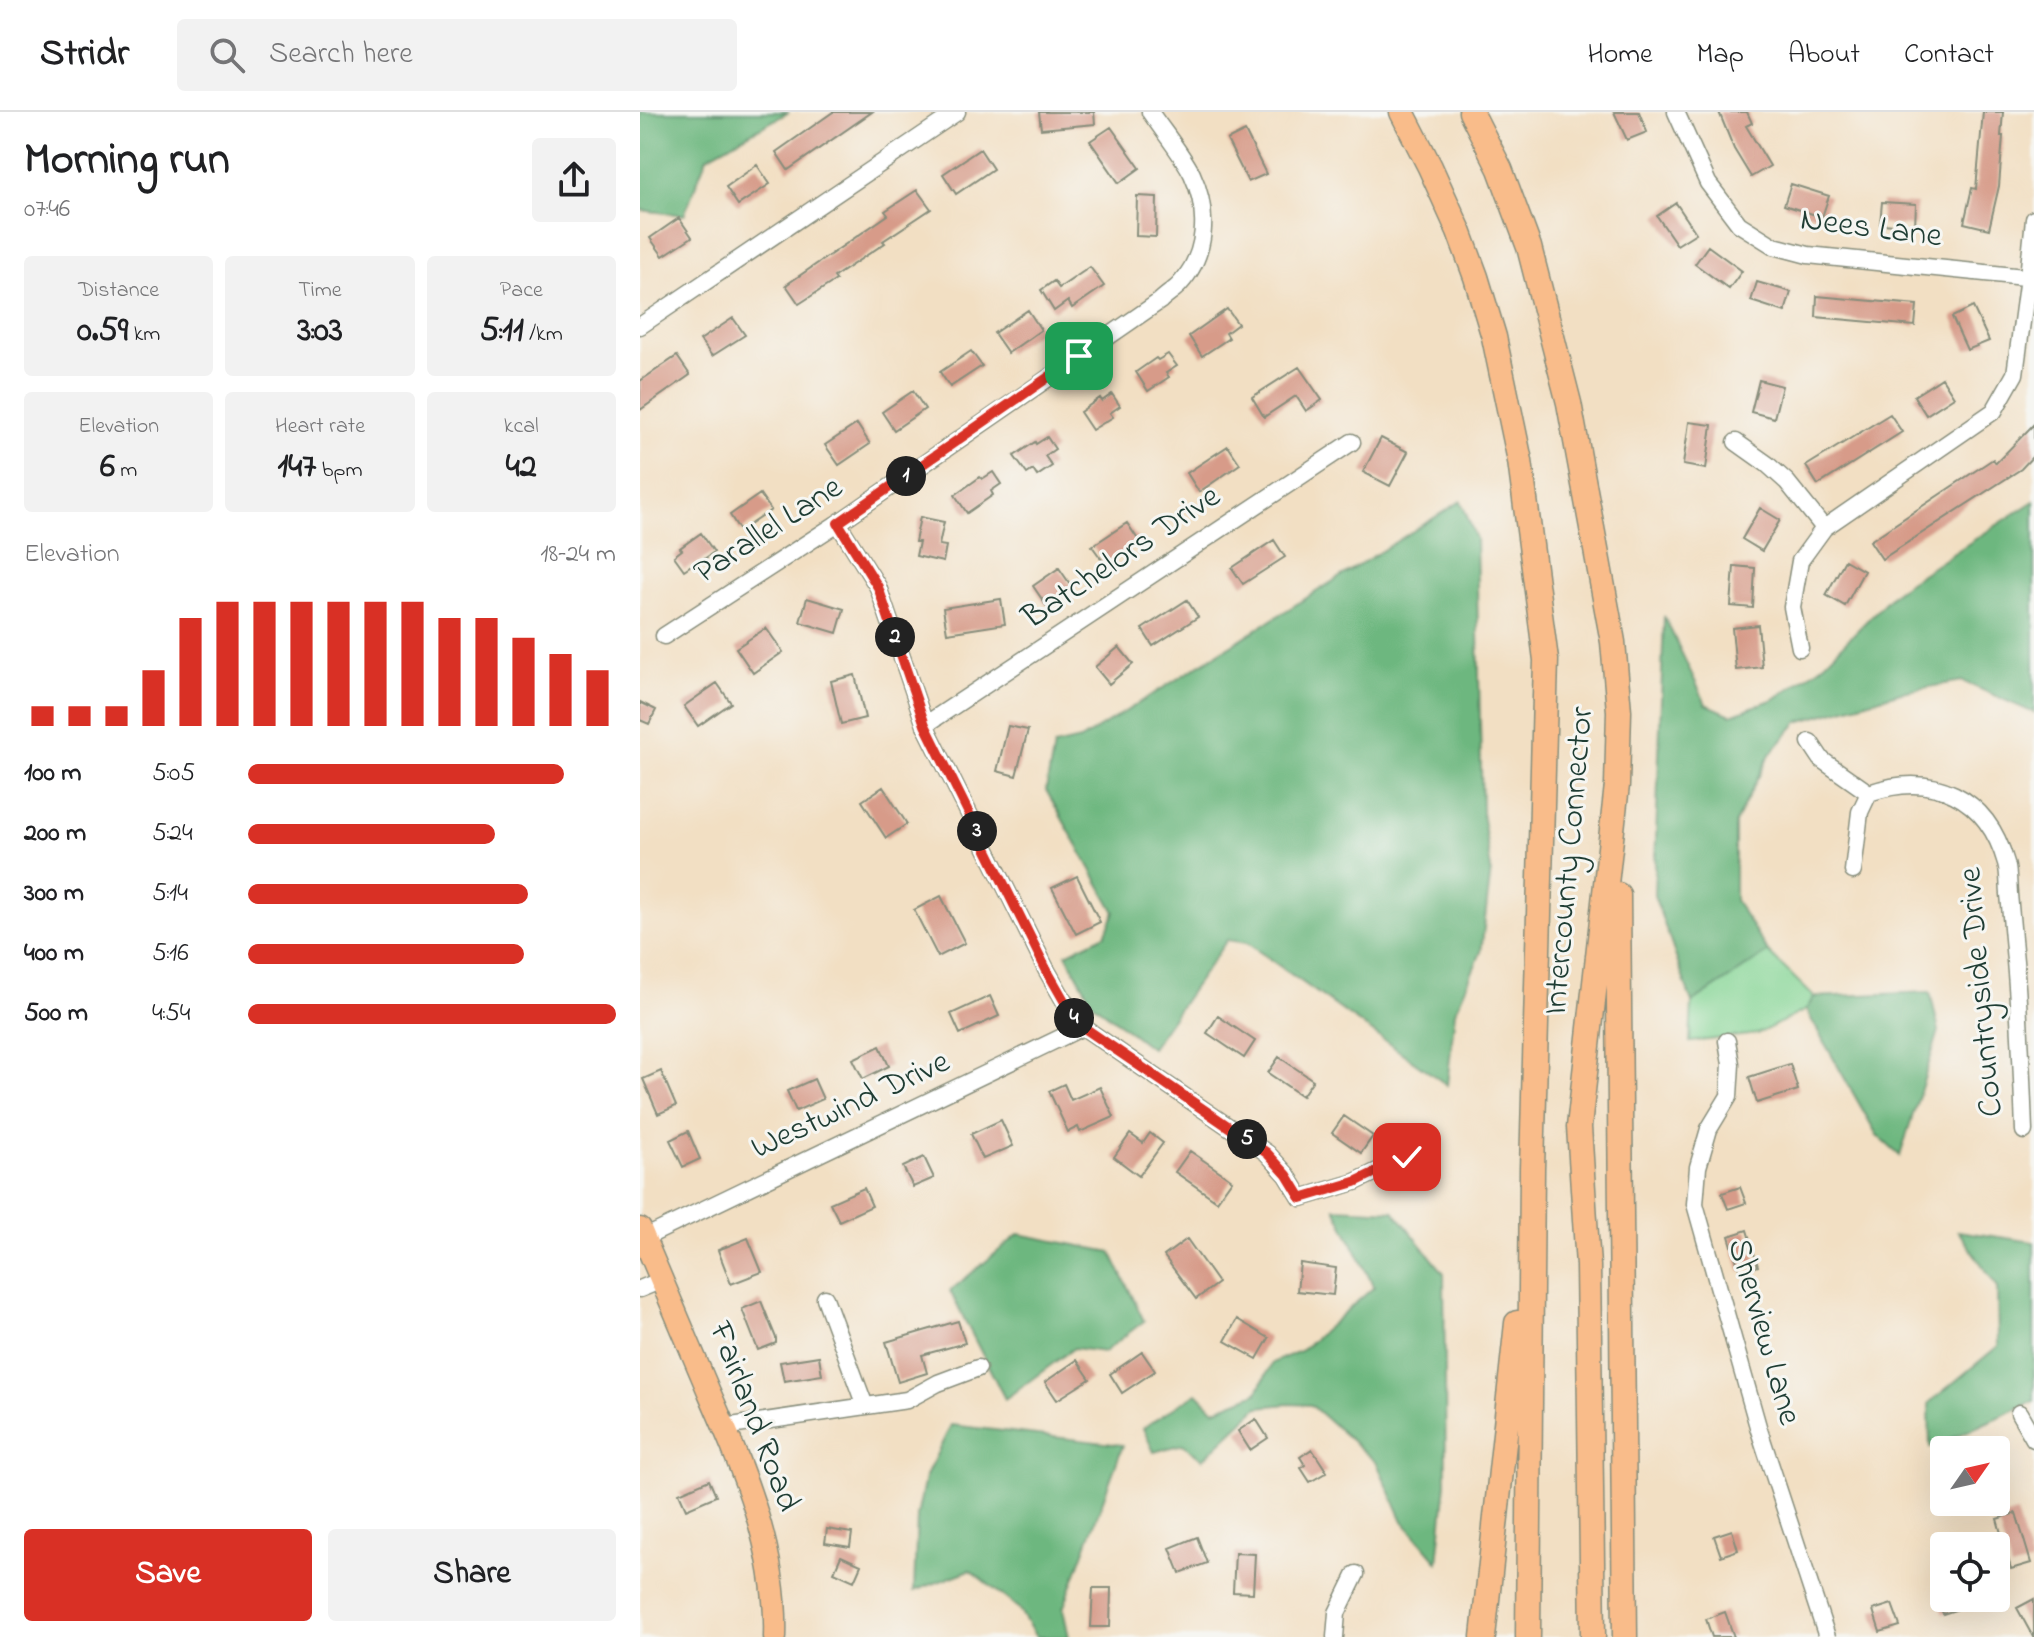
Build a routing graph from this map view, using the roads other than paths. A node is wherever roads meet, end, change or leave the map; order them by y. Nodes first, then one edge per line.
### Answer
1 (957, 112) edge
2 (1150, 112) edge
3 (1402, 112) edge
4 (1471, 112) edge
5 (1676, 112) edge
6 (2034, 219) edge
7 (2031, 278) edge
8 (640, 326) edge
9 (1352, 442) dead end
10 (1736, 442) dead end
11 (838, 523) junction
12 (1824, 528) junction
13 (664, 636) dead end
14 (1800, 648) dead end
15 (925, 725) junction
16 (1810, 742) dead end
17 (1617, 785) junction
18 (1869, 793) junction
19 (1853, 871) dead end
20 (2027, 1015) edge
21 (1083, 1027) junction
22 (1727, 1041) dead end
23 (2024, 1131) dead end
24 (1407, 1157) dead end
25 (1532, 1169) junction
26 (642, 1233) edge
27 (662, 1280) junction
28 (640, 1289) edge
29 (825, 1298) dead end
30 (978, 1368) dead end
31 (865, 1406) junction
32 (2019, 1413) dead end
33 (724, 1427) junction
34 (2034, 1439) edge
35 (1356, 1574) dead end
36 (775, 1637) edge
37 (1335, 1637) edge
38 (1483, 1637) edge
39 (1528, 1637) edge
40 (1593, 1637) edge
41 (1625, 1637) edge
42 (1827, 1637) edge

1 - 8 street
2 - 11 street, Parallel Lane
3 - 25 highway, Intercounty Connector
4 - 17 highway, Intercounty Connector
5 - 7 street, Nees Lane
6 - 7 street
7 - 12 street
9 - 15 street, Batchelors Drive
10 - 12 street
11 - 13 street, Parallel Lane
11 - 15 street
12 - 14 street
15 - 21 street
16 - 18 street
17 - 40 highway, Intercounty Connector
17 - 41 highway
18 - 19 street
18 - 20 street, Countryside Drive
20 - 23 street, Countryside Drive
21 - 24 street
21 - 26 street, Westwind Drive
22 - 42 street, Sherview Lane
25 - 38 highway
25 - 39 highway, Intercounty Connector
26 - 27 main road, Fairland Road
27 - 28 street
27 - 33 main road, Fairland Road
29 - 31 street
30 - 31 street
31 - 33 street
32 - 34 street
33 - 36 main road, Fairland Road
35 - 37 street

